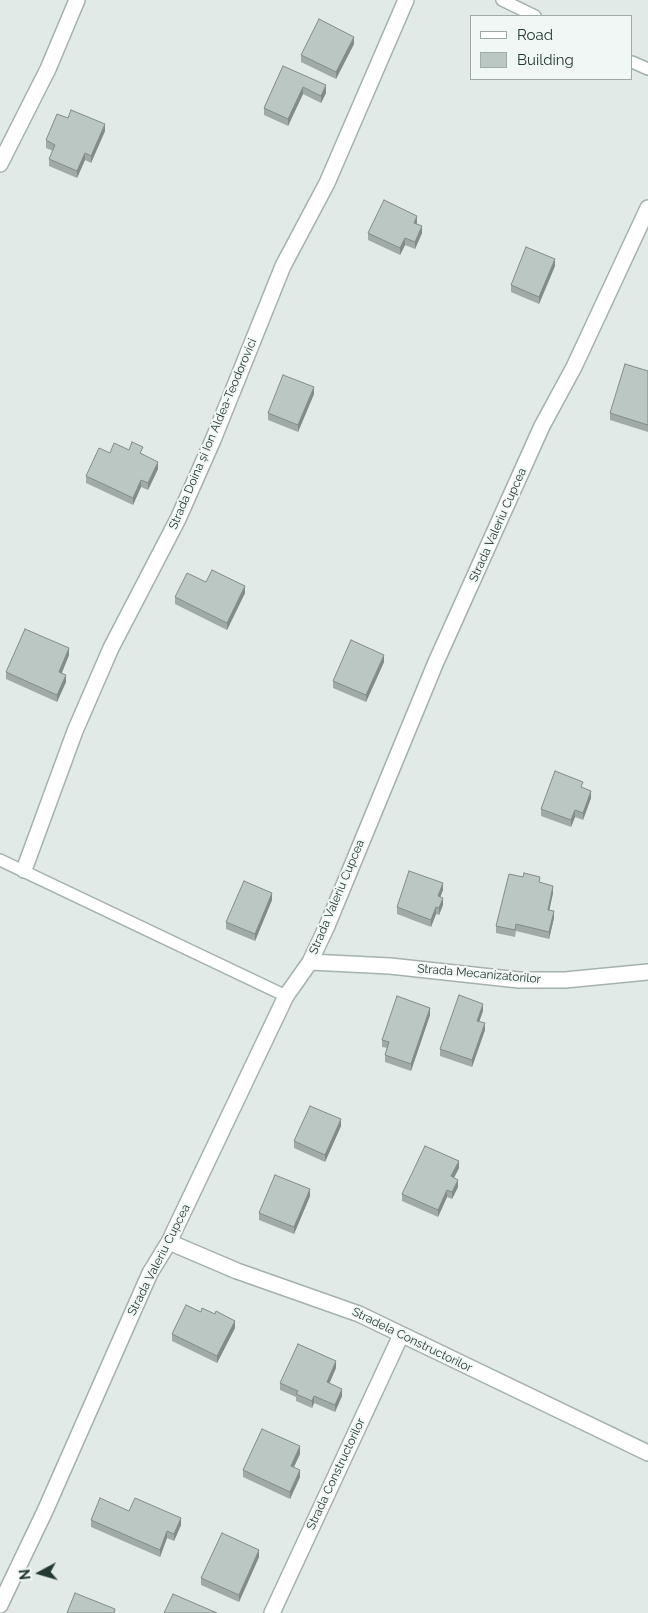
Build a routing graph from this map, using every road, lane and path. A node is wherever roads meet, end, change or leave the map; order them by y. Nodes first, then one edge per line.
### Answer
1 (77, 0) edge
2 (406, 0) edge
3 (502, 0) edge
4 (533, 15) edge
5 (633, 62) edge
6 (648, 69) edge
7 (0, 164) edge
8 (648, 208) edge
9 (0, 860) edge
10 (24, 870) junction
11 (310, 962) junction
12 (648, 972) edge
13 (286, 996) junction
14 (169, 1242) junction
15 (401, 1335) junction
16 (648, 1453) edge
17 (0, 1605) edge
18 (272, 1613) edge

1 - 7 street
2 - 10 street, Strada Doina și Ion Aldea-Teodorovici
3 - 4 lane
5 - 6 lane
8 - 11 street, Strada Valeriu Cupcea
9 - 10 lane
10 - 13 lane
11 - 12 street, Strada Mecanizatorilor
11 - 13 street, Strada Valeriu Cupcea
13 - 14 street, Strada Valeriu Cupcea
14 - 15 street, Stradela Constructorilor
14 - 17 street, Strada Valeriu Cupcea
15 - 16 street, Stradela Constructorilor
15 - 18 street, Strada Constructorilor

